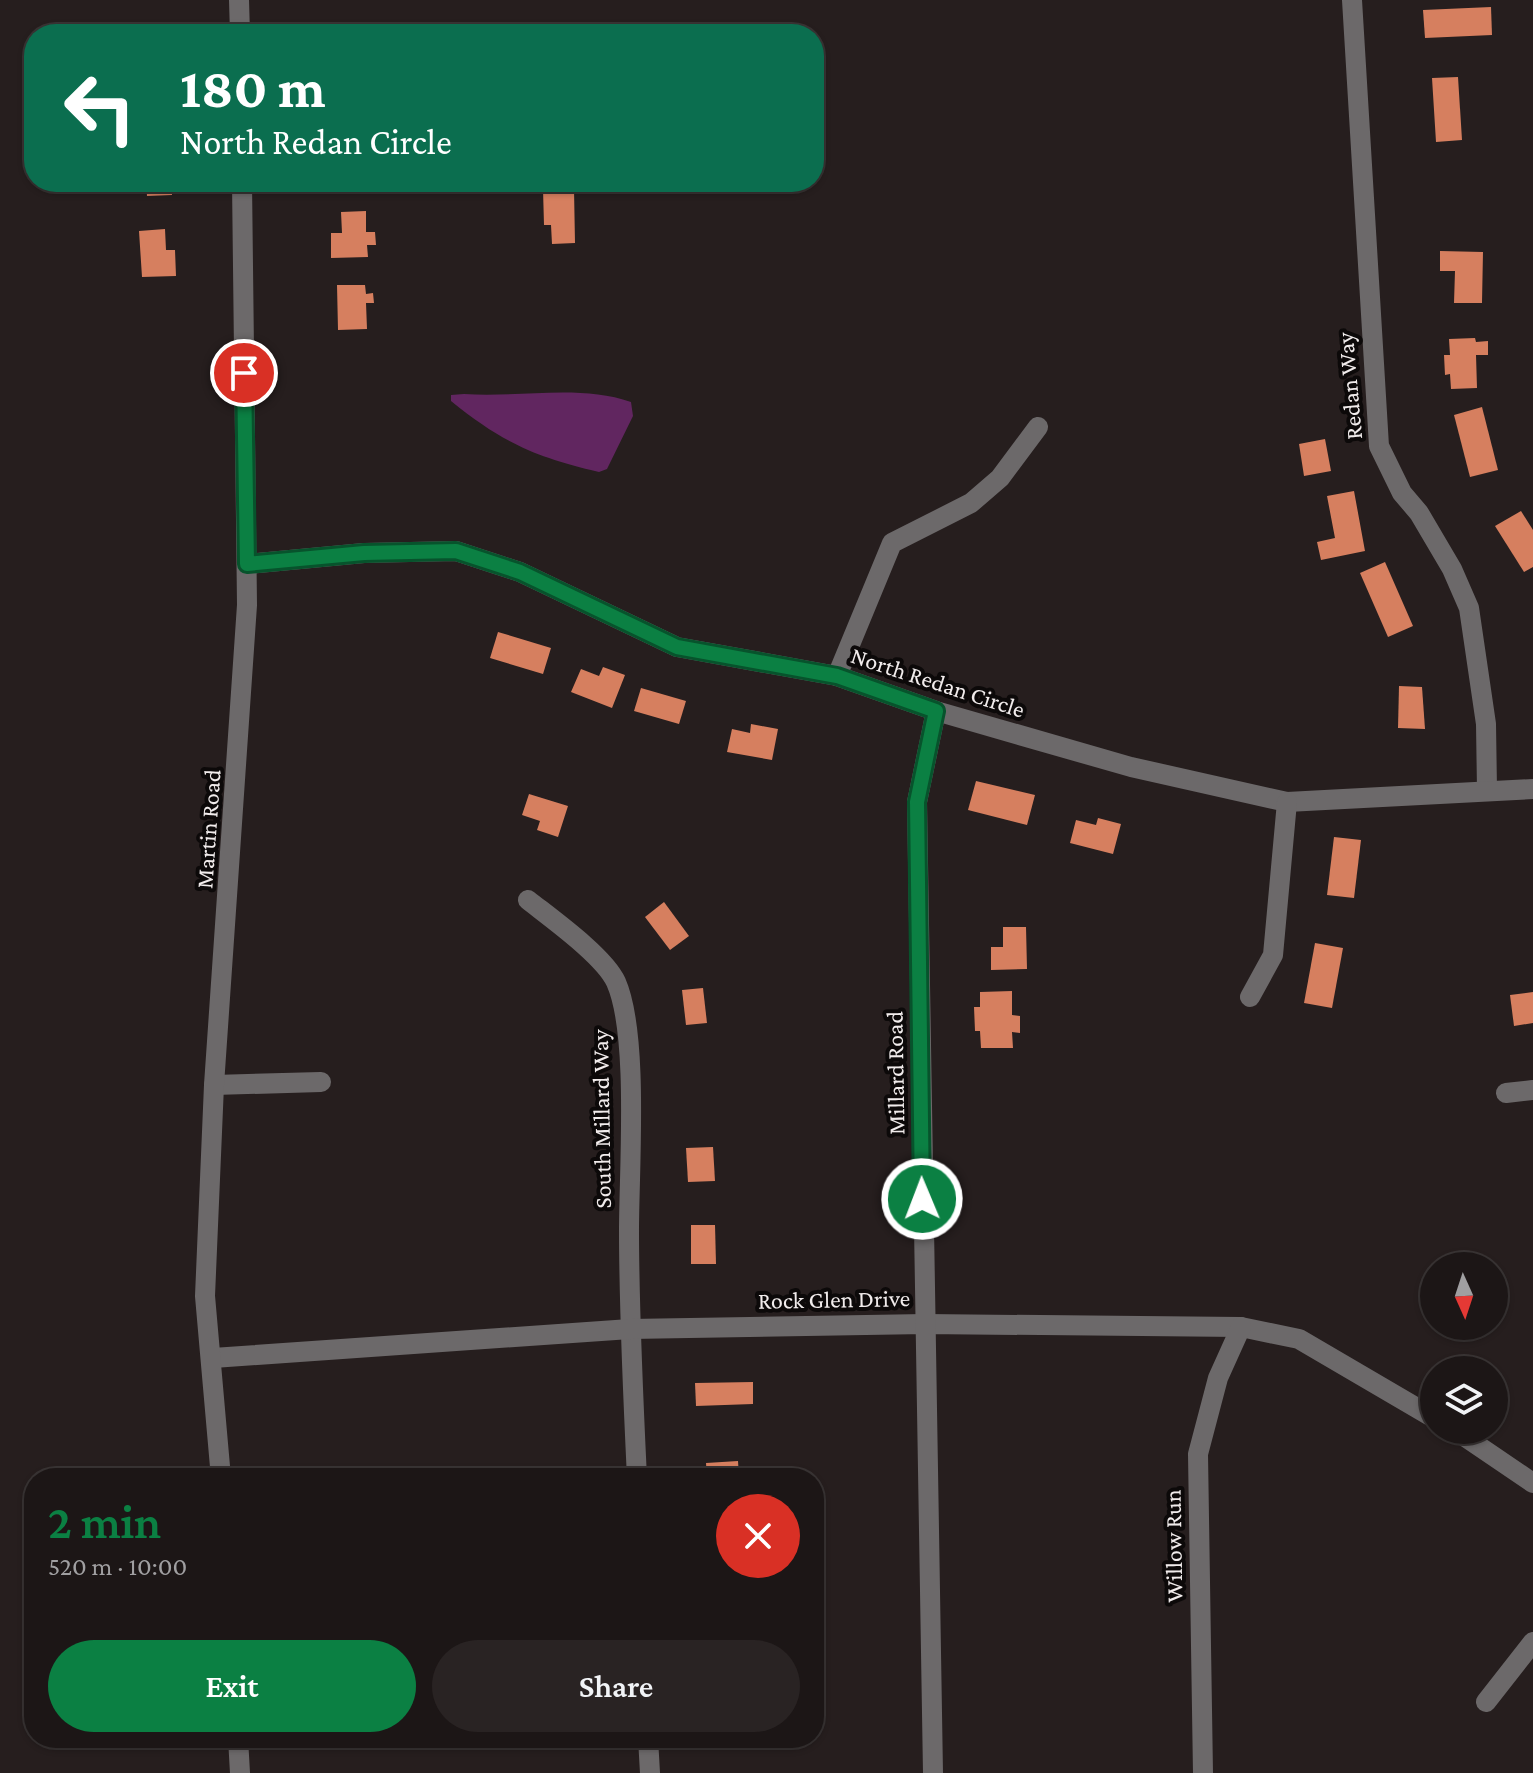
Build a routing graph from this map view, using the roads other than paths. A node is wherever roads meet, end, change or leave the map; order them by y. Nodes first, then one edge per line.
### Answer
1 (239, 0) edge
2 (1352, 0) edge
3 (240, 24) edge
4 (242, 192) edge
5 (1038, 427) dead end
6 (247, 564) junction
7 (837, 676) junction
8 (936, 711) junction
9 (1533, 789) edge
10 (1487, 790) junction
11 (1287, 802) junction
12 (528, 900) dead end
13 (1250, 997) dead end
14 (321, 1082) dead end
15 (214, 1085) junction
16 (1533, 1090) edge
17 (1506, 1093) dead end
18 (925, 1324) junction
19 (1241, 1327) junction
20 (630, 1329) junction
21 (213, 1358) junction
22 (1420, 1410) edge
23 (1476, 1444) edge
24 (220, 1468) edge
25 (637, 1468) edge
26 (1533, 1483) edge
27 (1533, 1642) edge
28 (1486, 1702) dead end
29 (239, 1748) edge
30 (649, 1748) edge
31 (240, 1773) edge
32 (650, 1773) edge
33 (933, 1773) edge
34 (1203, 1773) edge

1 - 3 street
2 - 10 street, Redan Way
4 - 6 street, Martin Road
5 - 7 street
6 - 7 street, North Redan Circle
6 - 15 street, Martin Road
7 - 8 street, North Redan Circle
8 - 11 street, North Redan Circle
8 - 18 street, Millard Road
9 - 10 street, North Redan Circle
10 - 11 street, North Redan Circle
11 - 13 street
12 - 20 street, South Millard Way
14 - 15 street
15 - 21 street, Martin Road
16 - 17 street
18 - 19 street, Rock Glen Drive
18 - 20 street, Rock Glen Drive
18 - 33 street, Millard Road
19 - 22 street, Rock Glen Drive
19 - 34 street, Willow Run
20 - 21 street, Rock Glen Drive
20 - 25 street, South Millard Way
21 - 24 street, Martin Road
23 - 26 street
27 - 28 street
29 - 31 street
30 - 32 street

